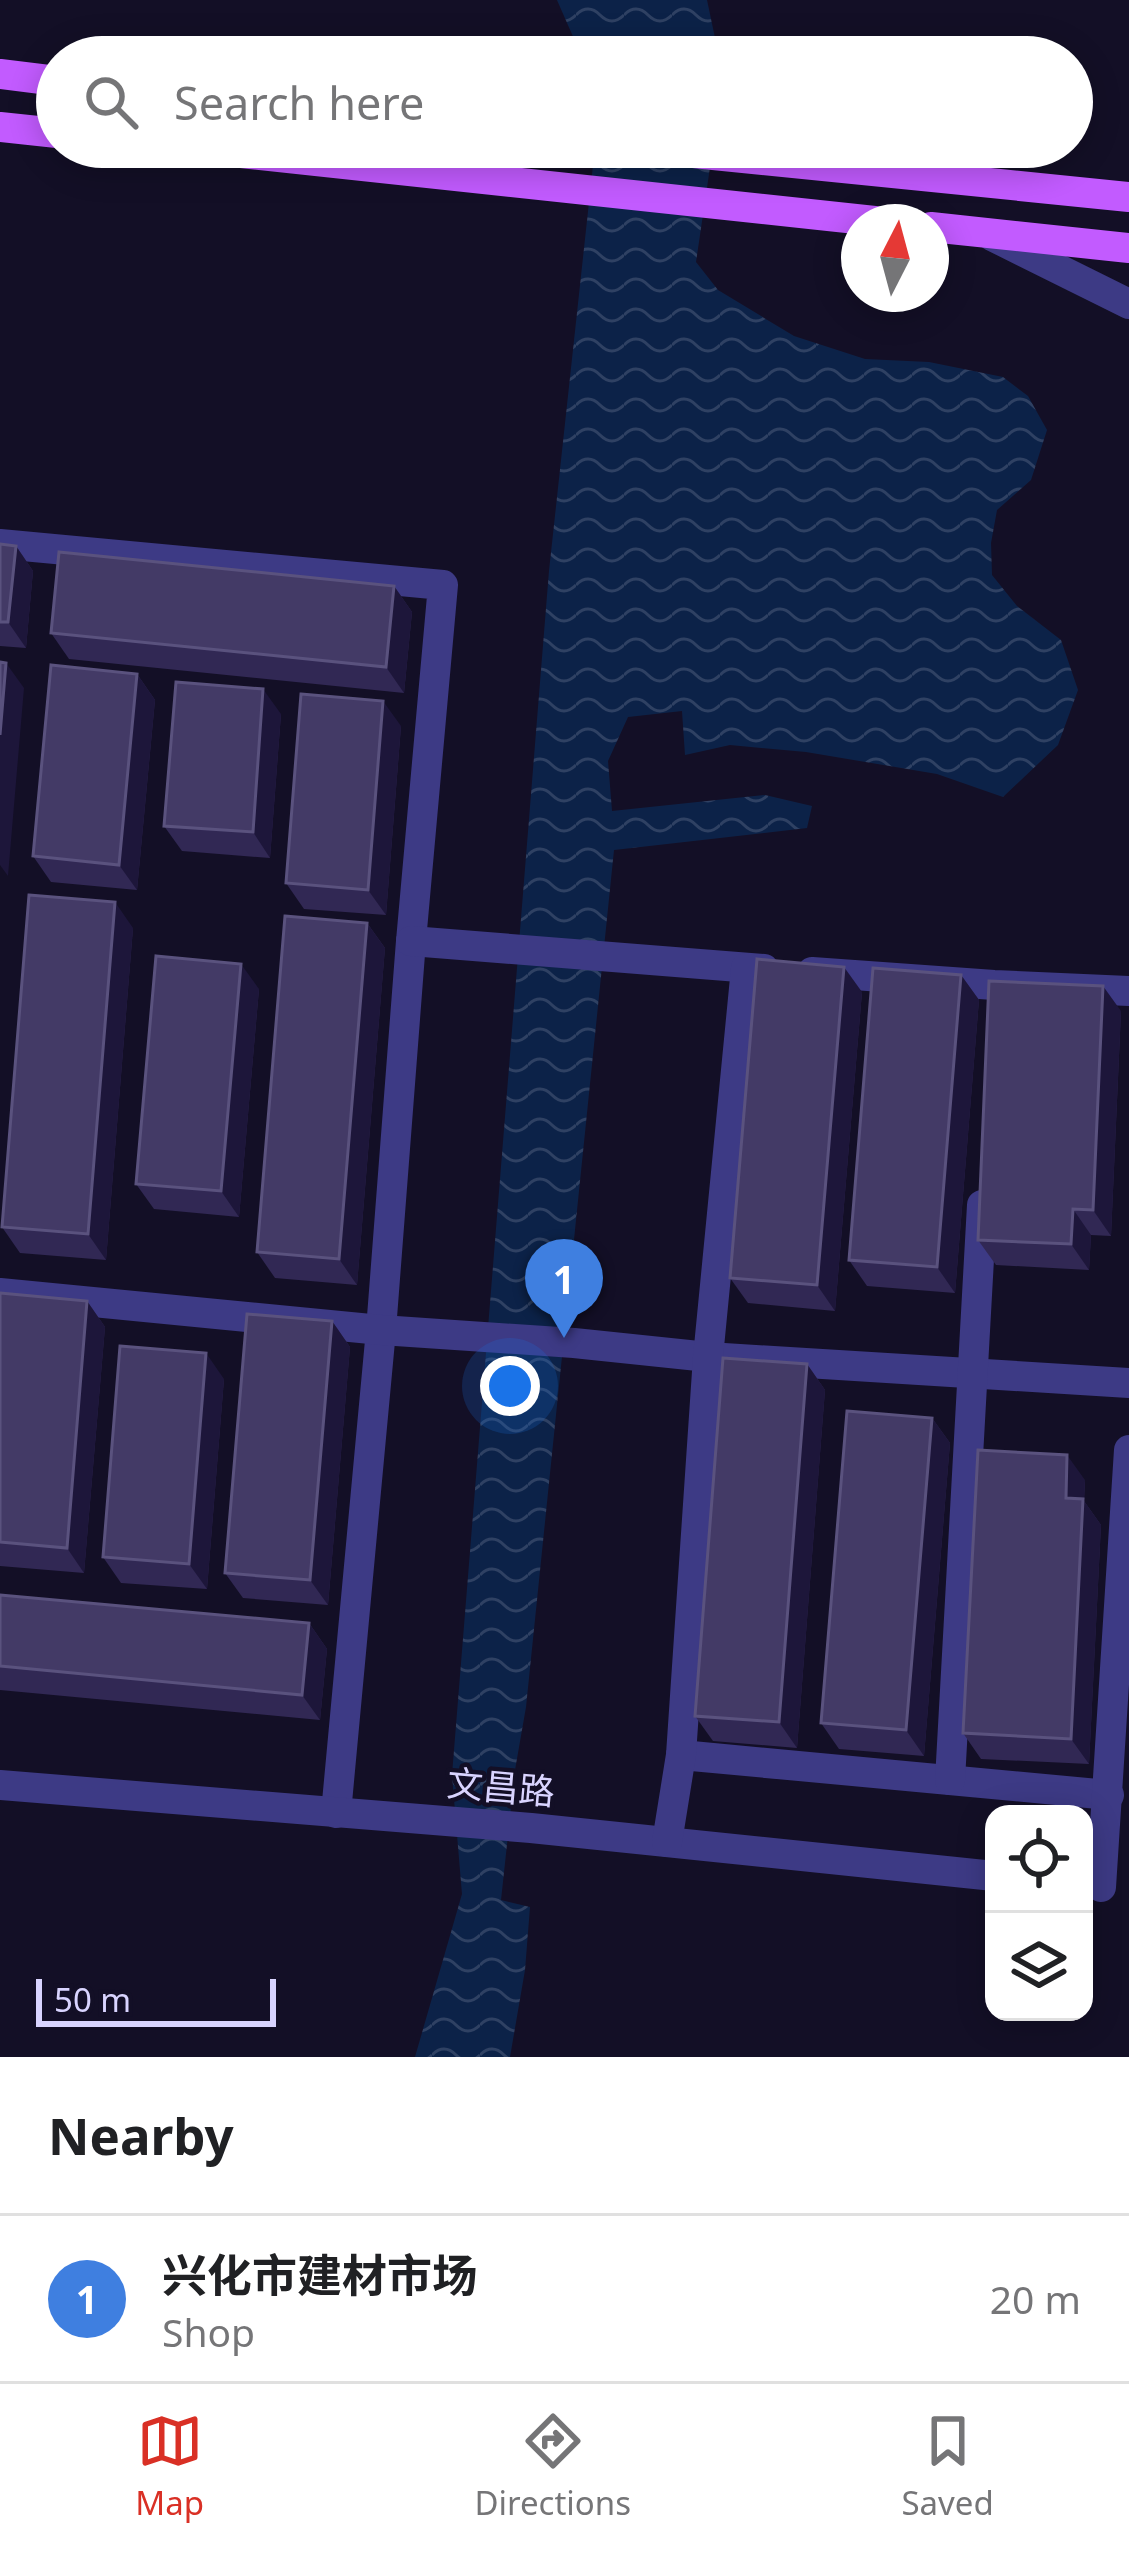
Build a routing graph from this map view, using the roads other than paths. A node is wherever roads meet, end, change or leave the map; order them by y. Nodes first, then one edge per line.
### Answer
1 (0, 74) edge
2 (36, 78) edge
3 (0, 127) edge
4 (36, 131) edge
5 (377, 168) edge
6 (845, 168) edge
7 (1129, 197) edge
8 (841, 217) edge
9 (949, 229) edge
10 (986, 234) junction
11 (1129, 248) edge
12 (1129, 304) edge
13 (0, 544) edge
14 (411, 941) junction
15 (746, 968) junction
16 (1129, 991) edge
17 (984, 1169) edge
18 (0, 1293) edge
19 (381, 1330) junction
20 (708, 1357) junction
21 (973, 1375) junction
22 (1129, 1383) edge
23 (1129, 1450) edge
24 (681, 1755) junction
25 (950, 1780) junction
26 (0, 1785) edge
27 (1109, 1795) junction
28 (336, 1813) junction
29 (667, 1842) junction
30 (985, 1875) edge
31 (1105, 1887) edge

1 - 2 main road
3 - 4 main road
5 - 8 main road
6 - 7 main road
9 - 10 main road
10 - 11 main road
10 - 12 street
13 - 14 street
14 - 15 street
14 - 19 street
15 - 16 street
15 - 20 street
17 - 21 street
18 - 19 street
19 - 20 street
19 - 28 street
20 - 21 street
20 - 24 street
21 - 22 street
21 - 25 street
23 - 27 street
24 - 25 street
24 - 29 street
25 - 27 street
26 - 28 street, 文昌路
27 - 31 street
28 - 29 street, 文昌路
29 - 30 street, 文昌路

